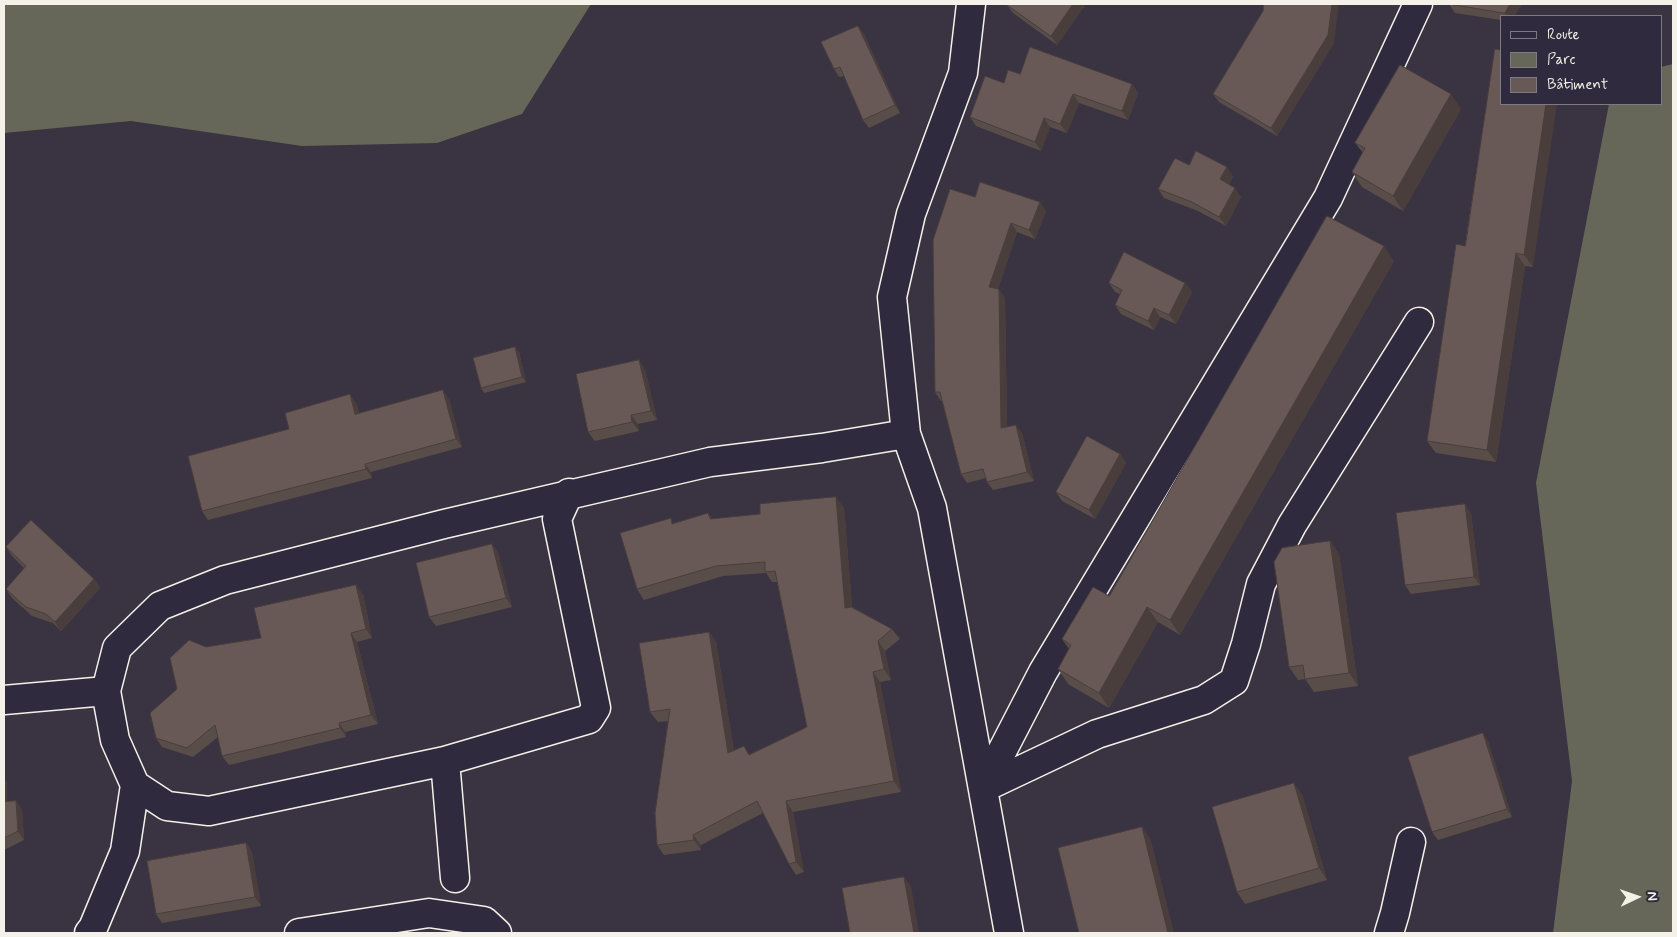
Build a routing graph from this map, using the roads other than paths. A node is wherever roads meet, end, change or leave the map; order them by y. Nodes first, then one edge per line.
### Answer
1 (971, 4) edge
2 (1418, 4) edge
3 (1419, 322) dead end
4 (906, 434) junction
5 (569, 493) junction
6 (106, 691) junction
7 (4, 700) edge
8 (445, 761) junction
9 (135, 785) junction
10 (982, 788) junction
11 (1411, 842) dead end
12 (455, 878) dead end
13 (89, 933) edge
14 (300, 933) edge
15 (497, 933) edge
16 (1009, 933) edge
17 (1389, 933) edge

1 - 4 street
2 - 10 street
3 - 10 street
4 - 5 street
4 - 10 street
5 - 6 street
5 - 8 street
6 - 7 street
6 - 9 street
8 - 9 street
8 - 12 street
9 - 13 street
10 - 16 street
11 - 17 street
14 - 15 street

